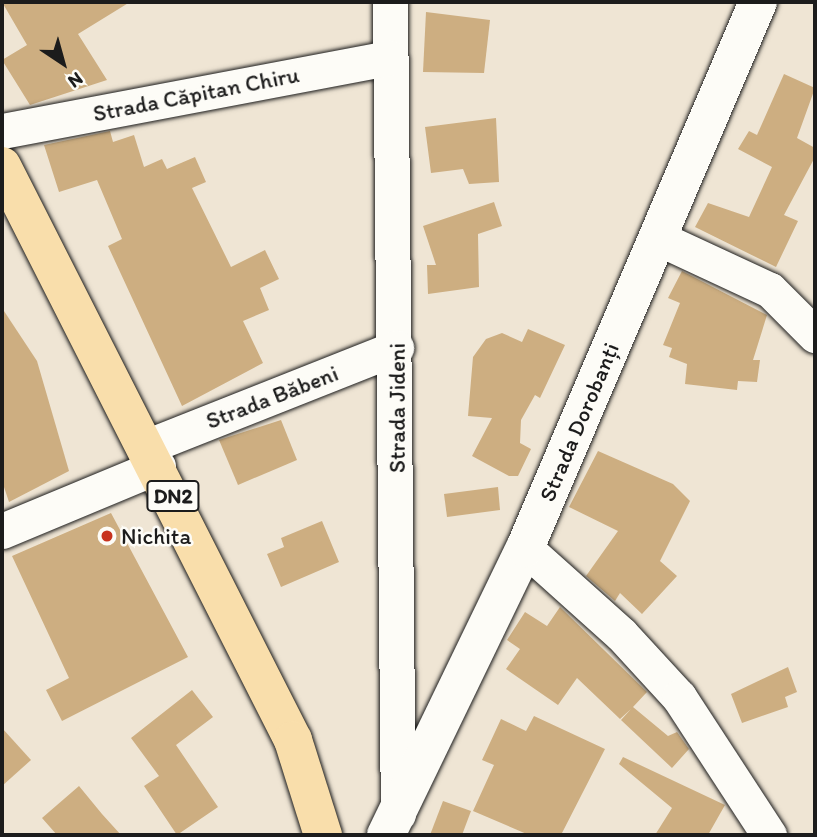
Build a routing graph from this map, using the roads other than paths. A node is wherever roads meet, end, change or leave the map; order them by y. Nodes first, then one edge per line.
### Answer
1 (390, 2) edge
2 (758, 2) edge
3 (390, 58) junction
4 (2, 131) edge
5 (2, 166) edge
6 (658, 238) junction
7 (815, 335) edge
8 (396, 348) junction
9 (153, 456) junction
10 (2, 531) edge
11 (525, 548) junction
12 (392, 825) edge
13 (323, 835) edge
14 (769, 835) edge

1 - 3 street, Strada Jideni
2 - 6 main road, Strada Dorobanți
3 - 4 street, Strada Căpitan Chiru
3 - 8 street, Strada Jideni
5 - 9 main road, DN2
6 - 7 street
6 - 11 main road, Strada Dorobanți
8 - 9 street, Strada Băbeni
8 - 12 street, Strada Jideni
9 - 10 street, Strada Băbeni
9 - 13 main road, DN2
11 - 12 main road, Strada Dorobanți
11 - 14 street

